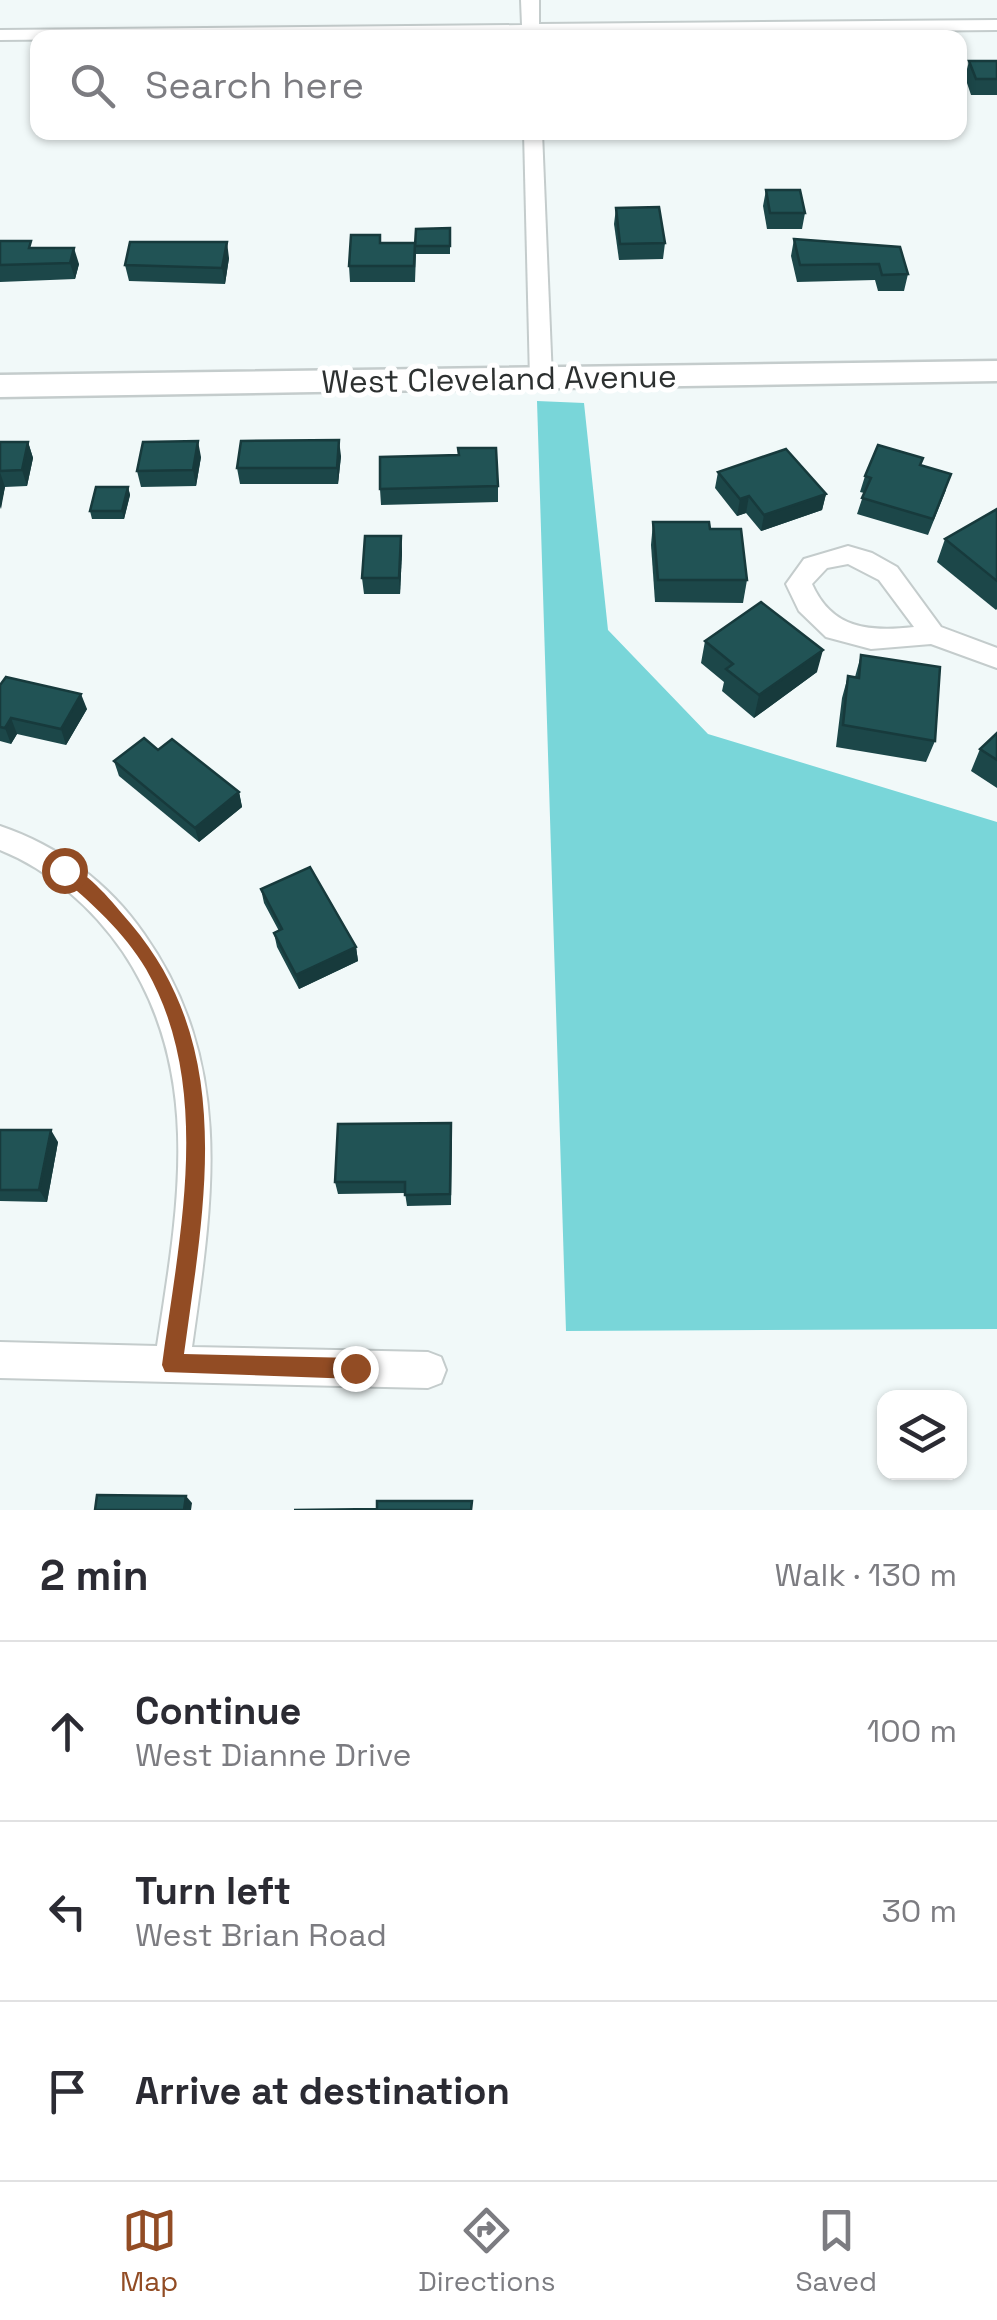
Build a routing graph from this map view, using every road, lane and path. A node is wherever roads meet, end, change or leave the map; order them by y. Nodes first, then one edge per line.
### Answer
1 (530, 0) edge
2 (997, 25) edge
3 (531, 30) edge
4 (738, 30) edge
5 (0, 35) edge
6 (30, 35) edge
7 (533, 140) edge
8 (997, 371) edge
9 (541, 379) junction
10 (0, 386) edge
11 (932, 634) junction
12 (997, 658) edge
13 (0, 838) edge
14 (0, 1360) edge
15 (172, 1365) junction
16 (428, 1370) dead end

1 - 3 street
2 - 4 street
5 - 6 street
7 - 9 street
8 - 9 main road, West Cleveland Avenue
9 - 10 main road, West Cleveland Avenue
11 - 11 street
11 - 12 street
13 - 15 street
14 - 15 street
15 - 16 street

